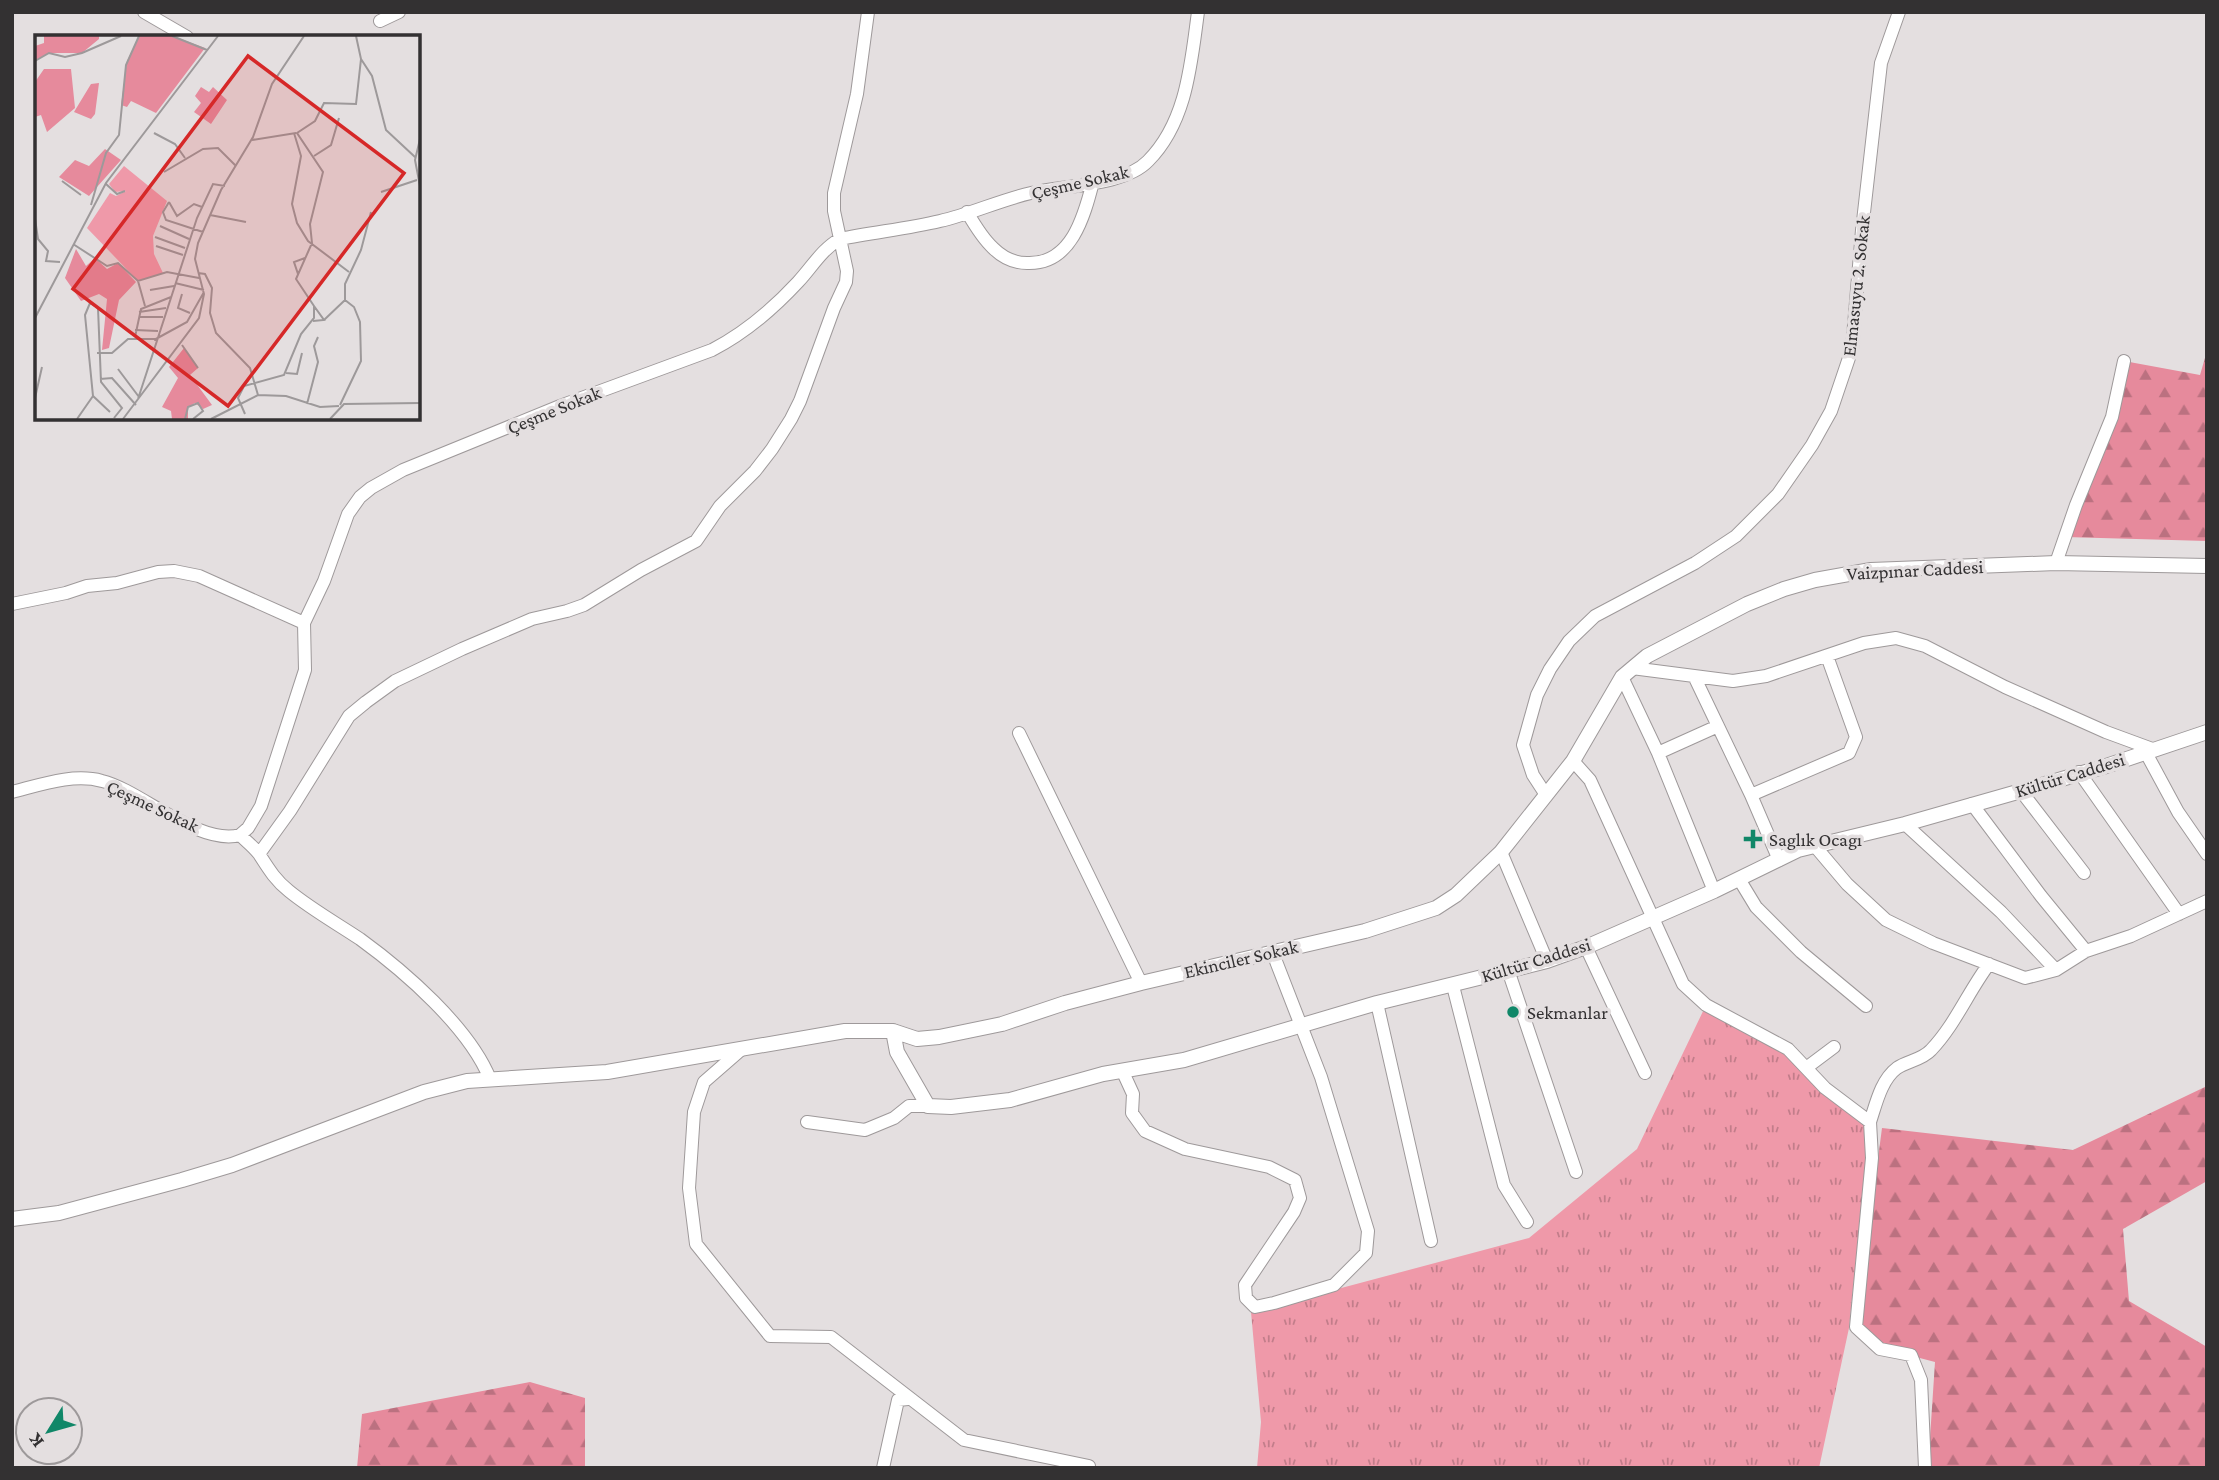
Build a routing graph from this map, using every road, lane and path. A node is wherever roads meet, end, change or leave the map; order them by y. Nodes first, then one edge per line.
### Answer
1 (144, 12) edge
2 (399, 12) edge
3 (868, 12) edge
4 (1198, 12) edge
5 (1899, 12) edge
6 (380, 21) dead end
7 (184, 35) edge
8 (1093, 182) junction
9 (967, 212) junction
10 (840, 239) junction
11 (2124, 361) dead end
12 (2056, 563) junction
13 (2207, 566) edge
14 (12, 604) edge
15 (304, 623) junction
16 (1827, 656) junction
17 (1627, 672) junction
18 (1694, 676) junction
19 (1718, 726) junction
20 (2207, 732) edge
21 (1019, 733) dead end
22 (2150, 751) junction
23 (1658, 753) junction
24 (1573, 761) junction
25 (2079, 772) junction
26 (2021, 791) junction
27 (12, 792) edge
28 (1546, 795) junction
29 (1751, 795) junction
30 (1972, 804) junction
31 (1905, 824) junction
32 (240, 835) junction
33 (1815, 845) junction
34 (1501, 852) junction
35 (258, 853) junction
36 (2207, 854) edge
37 (1779, 860) junction
38 (2084, 873) dead end
39 (1739, 879) junction
40 (1714, 891) junction
41 (2207, 901) edge
42 (2179, 914) junction
43 (1652, 917) junction
44 (1586, 947) junction
45 (1272, 951) junction
46 (2086, 951) junction
47 (1547, 961) junction
48 (1989, 964) junction
49 (1508, 970) junction
50 (2056, 970) junction
51 (1140, 983) junction
52 (1453, 986) junction
53 (1377, 1003) junction
54 (1866, 1006) dead end
55 (1300, 1026) junction
56 (893, 1031) junction
57 (1833, 1047) dead end
58 (743, 1048) junction
59 (1806, 1068) junction
60 (1122, 1070) junction
61 (1645, 1073) dead end
62 (490, 1079) junction
63 (928, 1106) junction
64 (807, 1122) dead end
65 (1870, 1122) junction
66 (1576, 1172) dead end
67 (12, 1219) edge
68 (1527, 1222) dead end
69 (1431, 1241) dead end
70 (908, 1399) junction
71 (1089, 1466) edge
72 (883, 1468) edge
73 (1925, 1468) edge

1 - 7 street
2 - 6 street
3 - 10 street
4 - 8 street, Çeşme Sokak
5 - 28 street, Elmasuyu 2. Sokak
8 - 9 street, Çeşme Sokak
8 - 9 street
9 - 10 street, Çeşme Sokak
10 - 15 street, Çeşme Sokak
10 - 35 street
11 - 12 street
12 - 13 street, Vaizpınar Caddesi
12 - 17 street, Vaizpınar Caddesi
14 - 15 street
15 - 32 street, Çeşme Sokak
16 - 18 street
16 - 22 street
16 - 29 street
17 - 18 street
17 - 23 street
17 - 24 street, Vaizpınar Caddesi
18 - 19 street
19 - 23 street
19 - 29 street
20 - 22 street, Kültür Caddesi
21 - 51 street
22 - 25 street, Kültür Caddesi
22 - 36 street
23 - 40 street
24 - 28 street, Vaizpınar Caddesi
24 - 43 street
25 - 26 street, Kültür Caddesi
25 - 42 street
26 - 30 street, Kültür Caddesi
26 - 38 street
27 - 32 street, Çeşme Sokak
28 - 34 street, Ekinciler Sokak
29 - 37 street
30 - 31 street, Kültür Caddesi
30 - 46 street
31 - 33 street, Kültür Caddesi
31 - 50 street
32 - 35 street
33 - 37 street, Kültür Caddesi
33 - 48 street
34 - 45 street, Ekinciler Sokak
34 - 47 street
35 - 62 street
37 - 39 street, Kültür Caddesi
39 - 40 street, Kültür Caddesi
39 - 54 street
40 - 43 street, Kültür Caddesi
41 - 42 street
42 - 46 street
43 - 44 street, Kültür Caddesi
43 - 59 street
44 - 47 street, Kültür Caddesi
44 - 61 street
45 - 51 street, Ekinciler Sokak
45 - 55 street
46 - 50 street
47 - 49 street, Kültür Caddesi
48 - 50 street
48 - 65 street
49 - 52 street, Kültür Caddesi
49 - 66 street
51 - 56 street, Ekinciler Sokak
52 - 53 street, Kültür Caddesi
52 - 68 street
53 - 55 street, Kültür Caddesi
53 - 69 street
55 - 60 street, Kültür Caddesi
55 - 60 street
56 - 58 street, Ekinciler Sokak
56 - 63 street
57 - 59 street
58 - 62 street, Ekinciler Sokak
58 - 70 street
59 - 65 street
60 - 63 street, Kültür Caddesi
62 - 67 street, Ekinciler Sokak
63 - 64 street
65 - 73 street
70 - 71 street
70 - 72 street

